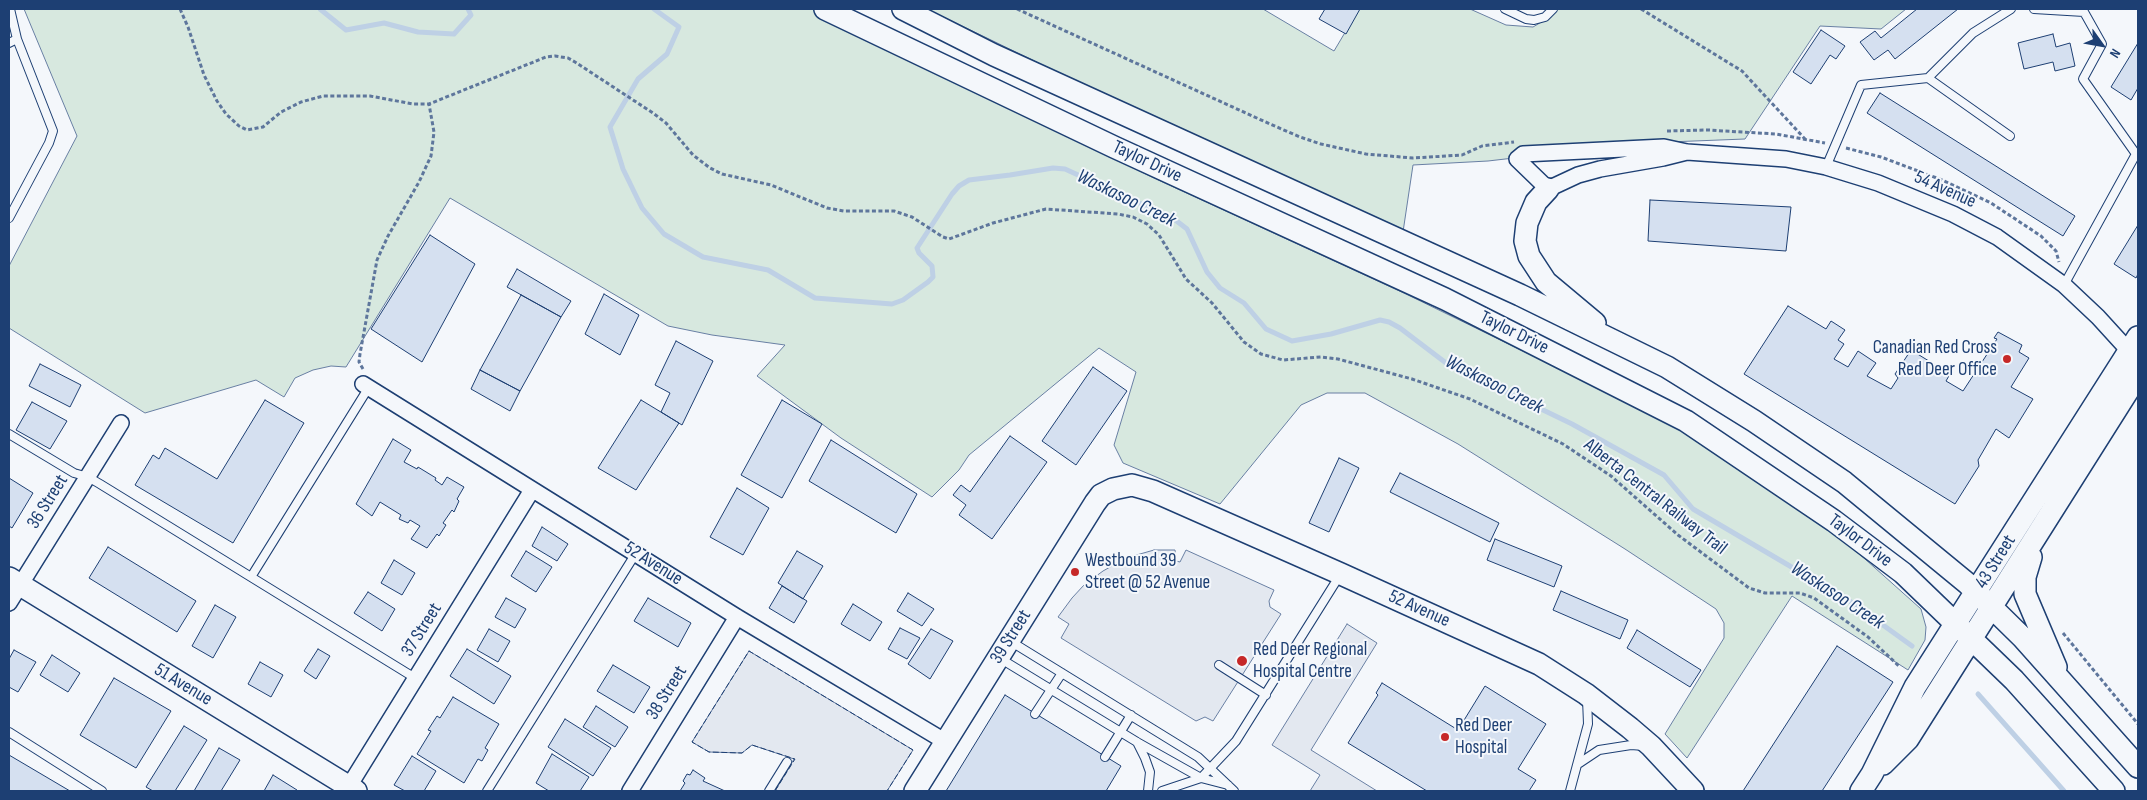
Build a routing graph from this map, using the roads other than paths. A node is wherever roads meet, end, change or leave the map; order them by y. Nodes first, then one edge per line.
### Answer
1 (10, 9) edge
2 (825, 9) edge
3 (903, 9) edge
4 (1505, 9) edge
5 (1553, 9) edge
6 (2011, 9) edge
7 (2034, 9) edge
8 (17, 39) junction
9 (9, 43) edge
10 (1928, 78) junction
11 (2010, 136) dead end
12 (1687, 152) junction
13 (1826, 167) junction
14 (1548, 188) junction
15 (9, 218) edge
16 (2064, 285) junction
17 (1618, 343) junction
18 (2135, 351) edge
19 (2138, 375) edge
20 (366, 385) joint
21 (121, 423) dead end
22 (9, 434) edge
23 (88, 477) junction
24 (1113, 489) joint
25 (532, 490) junction
26 (2037, 536) junction
27 (636, 554) junction
28 (1341, 574) junction
29 (251, 577) junction
30 (14, 582) edge
31 (1977, 592) junction
32 (9, 603) edge
33 (1992, 608) junction
34 (737, 616) junction
35 (1957, 624) junction
36 (1972, 639) junction
37 (1004, 649) junction
38 (1219, 665) dead end
39 (1062, 673) junction
40 (415, 678) junction
41 (2064, 685) junction
42 (1052, 689) junction
43 (1586, 694) junction
44 (1266, 695) junction
45 (1035, 714) dead end
46 (1130, 716) junction
47 (9, 732) edge
48 (1120, 732) junction
49 (946, 742) junction
50 (1137, 742) junction
51 (1651, 746) junction
52 (1105, 757) dead end
53 (787, 762) dead end
54 (1578, 764) junction
55 (2138, 767) edge
56 (1211, 768) junction
57 (1201, 778) junction
58 (1867, 783) edge
59 (1232, 788) edge
60 (350, 790) edge
61 (102, 791) edge
62 (487, 791) edge
63 (630, 791) edge
64 (769, 791) edge
65 (916, 791) edge
66 (1148, 791) edge
67 (1162, 791) edge
68 (1570, 791) edge
69 (1692, 791) edge
70 (2114, 791) edge

1 - 8 lane
2 - 35 main road, Taylor Drive
3 - 17 main road, Taylor Drive
4 - 5 lane
6 - 10 lane
7 - 16 lane
8 - 9 lane
8 - 15 lane
10 - 11 lane
10 - 13 lane
12 - 13 street, 54 Avenue
12 - 14 street, 54 Avenue
12 - 14 street, 54 Avenue
13 - 16 street, 54 Avenue
14 - 17 main road
16 - 18 street, 54 Avenue
17 - 31 main road, Taylor Drive
18 - 31 main road, 43 Street
19 - 26 main road
20 - 25 street, 52 Avenue
20 - 29 lane
21 - 23 street, 36 Street
22 - 23 lane
23 - 29 lane
23 - 30 street, 36 Street
24 - 28 main road, 52 Avenue
24 - 37 main road, 39 Street
25 - 27 street, 52 Avenue
25 - 40 street, 37 Street
26 - 33 main road
26 - 41 main road
27 - 34 street, 52 Avenue
27 - 62 lane
28 - 43 main road, 52 Avenue
28 - 44 lane
29 - 40 lane
30 - 32 street, 36 Street
30 - 60 main road, 51 Avenue
31 - 33 main road, Taylor Drive
31 - 35 main road, 43 Street
33 - 36 main road
33 - 41 main road, Taylor Drive
34 - 49 street, 52 Avenue
34 - 63 street, 38 Street
35 - 36 main road, Taylor Drive
35 - 58 main road, 43 Street
36 - 58 main road
36 - 70 main road, Taylor Drive
37 - 39 lane
37 - 42 lane
37 - 49 main road, 39 Street
38 - 44 lane
39 - 42 lane
39 - 46 lane
40 - 60 street, 37 Street
41 - 55 main road, Taylor Drive
42 - 45 lane
42 - 48 lane
43 - 51 main road, 52 Avenue
43 - 54 lane
44 - 56 lane
46 - 48 lane
46 - 56 lane
47 - 61 lane
48 - 50 lane
48 - 52 lane
49 - 65 main road, 39 Street
50 - 57 lane
50 - 66 lane
51 - 54 lane
51 - 69 main road, 52 Avenue
53 - 64 lane
54 - 68 lane
56 - 57 lane
56 - 59 lane
57 - 59 lane
57 - 67 lane

